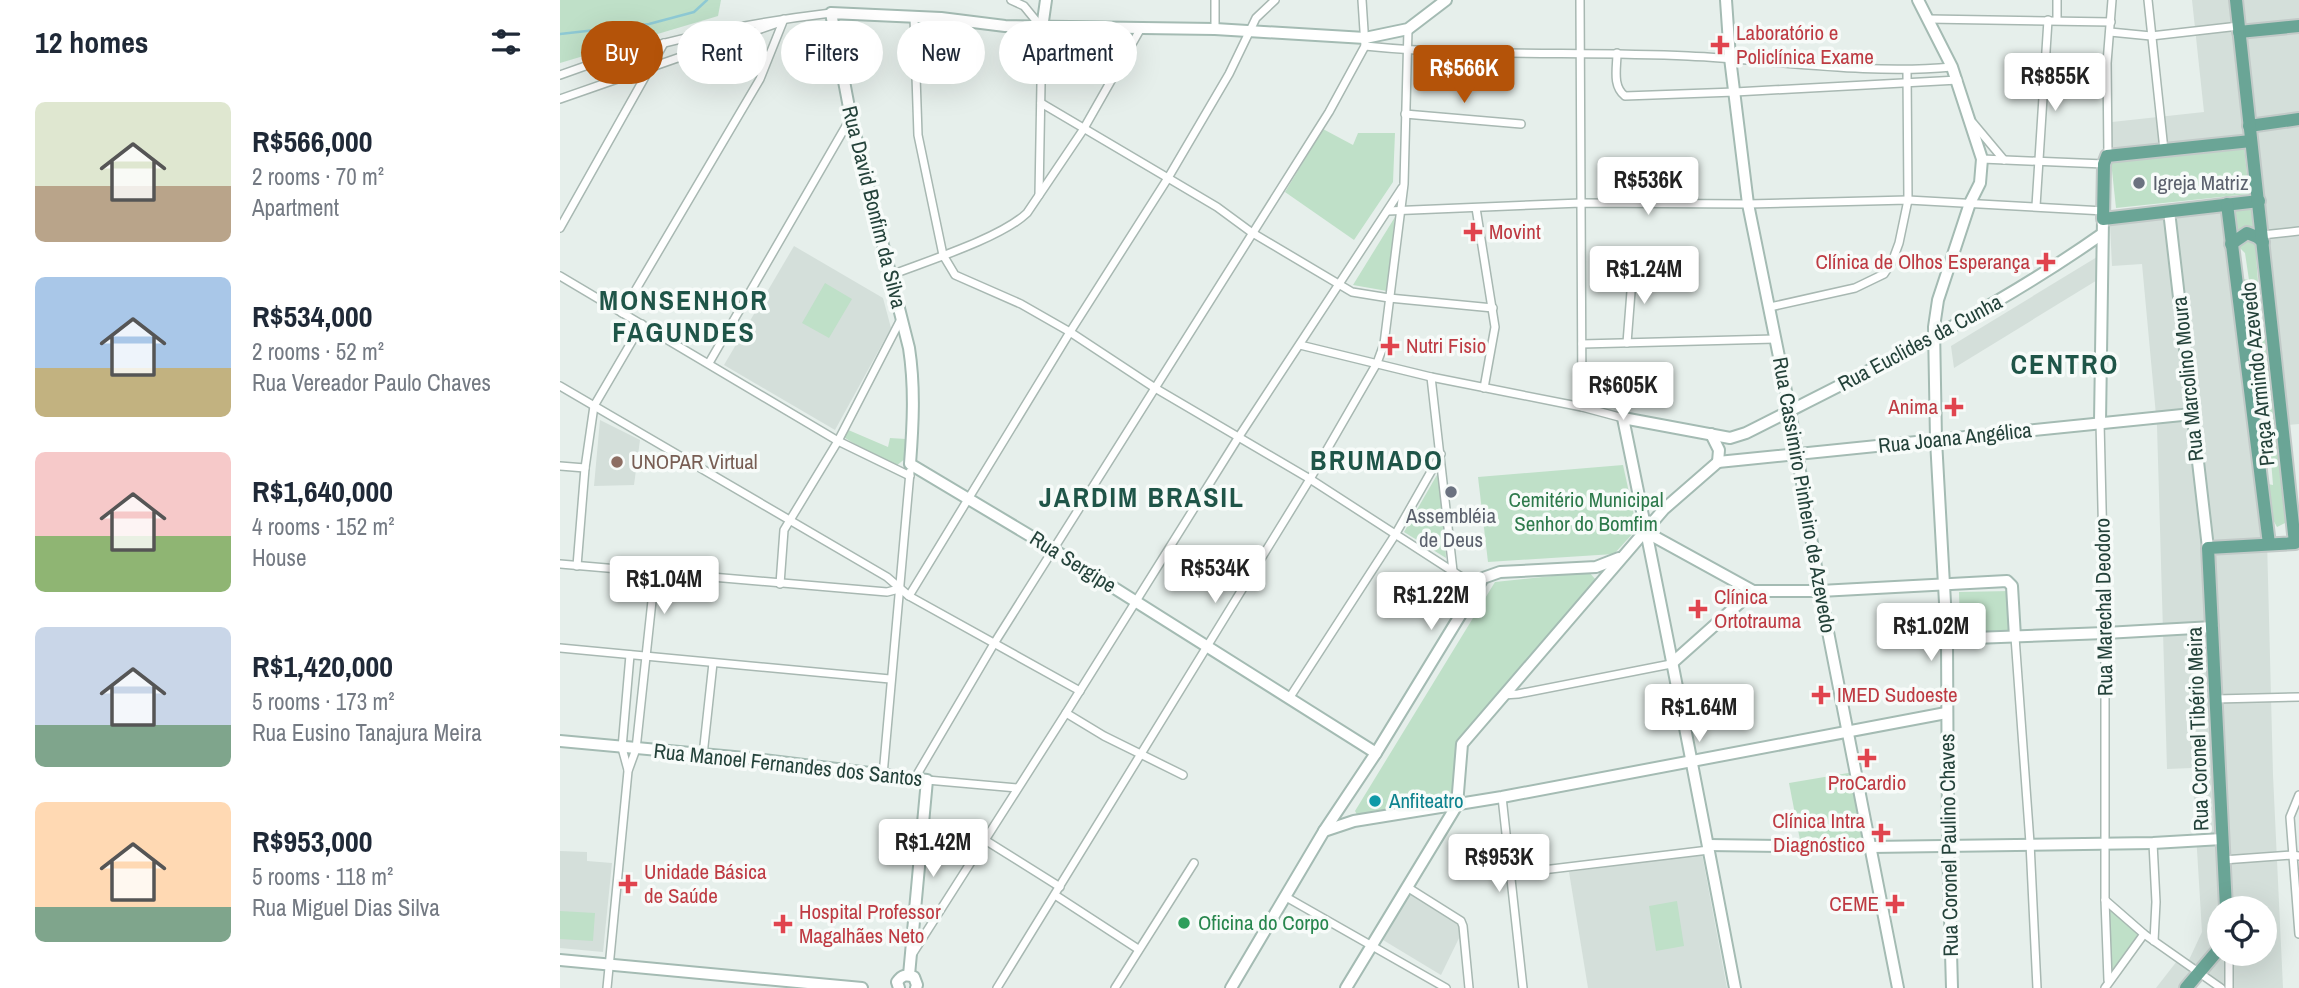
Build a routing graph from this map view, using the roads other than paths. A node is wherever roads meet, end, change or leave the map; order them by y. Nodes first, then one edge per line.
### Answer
1 (1011, 0) edge
2 (1046, 0) edge
3 (1215, 0) edge
4 (1275, 0) edge
5 (1362, 0) edge
6 (1446, 0) edge
7 (1580, 0) edge
8 (1726, 0) edge
9 (1918, 0) edge
10 (2057, 0) edge
11 (2112, 0) edge
12 (2148, 0) edge
13 (2236, 0) edge
14 (831, 13) junction
15 (914, 17) junction
16 (784, 19) junction
17 (1928, 19) junction
18 (2053, 20) junction
19 (1036, 21) edge
20 (1043, 21) edge
21 (2111, 22) junction
22 (999, 24) edge
23 (2299, 26) edge
24 (1137, 28) edge
25 (1141, 28) junction
26 (1215, 29) junction
27 (1408, 29) junction
28 (2239, 29) junction
29 (1250, 32) junction
30 (2110, 32) junction
31 (2151, 36) junction
32 (1365, 42) junction
33 (664, 43) joint
34 (1409, 50) junction
35 (1581, 53) junction
36 (1617, 53) junction
37 (1730, 58) junction
38 (663, 62) edge
39 (1952, 67) junction
40 (1907, 71) junction
41 (560, 75) edge
42 (1958, 80) junction
43 (1908, 83) junction
44 (601, 84) edge
45 (643, 84) edge
46 (1041, 84) edge
47 (1735, 92) junction
48 (560, 99) edge
49 (1041, 103) junction
50 (1405, 114) junction
51 (851, 118) junction
52 (2299, 119) edge
53 (1971, 120) junction
54 (1521, 124) dead end
55 (2249, 126) junction
56 (1083, 130) junction
57 (2251, 141) junction
58 (2164, 150) junction
59 (1982, 159) junction
60 (2004, 160) junction
61 (2106, 160) junction
62 (2038, 161) junction
63 (1168, 178) junction
64 (1404, 184) junction
65 (1039, 195) junction
66 (1908, 200) junction
67 (2259, 201) junction
68 (1581, 203) junction
69 (1970, 203) junction
70 (1748, 204) junction
71 (2227, 205) junction
72 (2036, 206) junction
73 (1476, 208) junction
74 (1400, 210) junction
75 (1388, 211) junction
76 (2169, 211) junction
77 (2104, 215) junction
78 (560, 228) edge
79 (2299, 231) edge
80 (1251, 232) junction
81 (2102, 234) junction
82 (2262, 238) junction
83 (2231, 244) junction
84 (943, 256) junction
85 (1633, 266) dead end
86 (891, 275) junction
87 (560, 276) edge
88 (1337, 284) junction
89 (1389, 298) junction
90 (1769, 307) junction
91 (1493, 308) junction
92 (622, 313) junction
93 (901, 319) junction
94 (642, 324) junction
95 (1070, 332) junction
96 (1935, 337) junction
97 (1775, 339) junction
98 (1627, 343) junction
99 (1582, 344) junction
100 (1300, 345) junction
101 (709, 363) junction
102 (1377, 363) junction
103 (1431, 377) junction
104 (560, 386) edge
105 (1155, 388) junction
106 (1484, 388) junction
107 (594, 406) junction
108 (1582, 407) junction
109 (1790, 411) junction
110 (2192, 414) junction
111 (1623, 418) junction
112 (2100, 422) junction
113 (1652, 423) junction
114 (1711, 434) junction
115 (1238, 438) junction
116 (1936, 440) junction
117 (838, 441) junction
118 (1630, 451) junction
119 (1797, 453) junction
120 (1441, 454) junction
121 (1718, 463) junction
122 (560, 466) edge
123 (585, 468) junction
124 (910, 470) junction
125 (1310, 479) junction
126 (970, 498) junction
127 (1639, 500) junction
128 (1664, 509) junction
129 (790, 520) junction
130 (1644, 531) junction
131 (1395, 535) junction
132 (2297, 543) edge
133 (2269, 544) junction
134 (2208, 548) junction
135 (1054, 550) junction
136 (1622, 557) junction
137 (560, 564) edge
138 (577, 566) junction
139 (1595, 567) junction
140 (1453, 571) junction
141 (655, 573) junction
142 (780, 584) junction
143 (1943, 584) junction
144 (1600, 585) junction
145 (1477, 587) junction
146 (899, 589) junction
147 (1753, 591) junction
148 (1819, 591) junction
149 (909, 596) junction
150 (1136, 601) junction
151 (2213, 627) junction
152 (2105, 633) junction
153 (2015, 637) junction
154 (1947, 639) junction
155 (995, 642) junction
156 (1207, 646) junction
157 (560, 648) edge
158 (630, 654) junction
159 (646, 656) junction
160 (713, 663) junction
161 (1671, 664) junction
162 (890, 679) junction
163 (1080, 691) junction
164 (1503, 695) junction
165 (2299, 696) edge
166 (1290, 697) junction
167 (2216, 699) junction
168 (1946, 712) junction
169 (1066, 713) junction
170 (1848, 731) junction
171 (560, 741) edge
172 (622, 748) junction
173 (636, 749) junction
174 (1376, 753) junction
175 (704, 755) junction
176 (1142, 755) junction
177 (1690, 762) junction
178 (628, 771) junction
179 (883, 775) junction
180 (1183, 775) dead end
181 (915, 778) junction
182 (927, 780) junction
183 (1017, 788) junction
184 (1350, 791) junction
185 (2299, 795) edge
186 (1502, 797) junction
187 (1457, 805) junction
188 (1354, 821) junction
189 (1324, 831) junction
190 (2222, 839) junction
191 (985, 840) junction
192 (2104, 842) junction
193 (2030, 843) junction
194 (2153, 843) junction
195 (1948, 845) junction
196 (1871, 847) junction
197 (1709, 848) junction
198 (2295, 855) edge
199 (2222, 860) junction
200 (1194, 863) dead end
201 (1510, 874) junction
202 (1060, 887) junction
203 (1407, 887) junction
204 (1055, 895) junction
205 (2225, 896) edge
206 (1286, 897) junction
207 (2105, 900) junction
208 (2298, 908) edge
209 (2144, 934) junction
210 (2299, 934) edge
211 (2154, 941) junction
212 (1372, 944) junction
213 (1138, 949) junction
214 (911, 956) junction
215 (560, 960) edge
216 (2207, 962) edge
217 (609, 965) junction
218 (2229, 966) edge
219 (2198, 972) junction
220 (909, 975) junction
221 (733, 983) edge
222 (2107, 984) edge
223 (810, 986) edge
224 (895, 986) edge
225 (918, 987) edge
226 (607, 988) edge
227 (862, 988) edge
228 (998, 988) edge
229 (1115, 988) edge
230 (1231, 988) edge
231 (1346, 988) edge
232 (1446, 988) edge
233 (1469, 988) edge
234 (1524, 988) edge
235 (1735, 988) edge
236 (1898, 988) edge
237 (1952, 988) edge
238 (2036, 988) edge
239 (2186, 988) edge
240 (2221, 988) edge
241 (2229, 988) edge

1 - 19 street
2 - 20 street
3 - 26 street
4 - 29 street
5 - 32 street
6 - 27 street
7 - 35 street
8 - 37 street, Rua Cassimiro Pinheiro de Azevedo
9 - 17 street
10 - 18 street
11 - 21 street
12 - 31 street
13 - 28 main road, Praça Armindo Azevedo
14 - 15 street
14 - 16 street
14 - 51 street, Rua David Bonfim da Silva
15 - 22 street
15 - 84 street
16 - 33 street
16 - 38 street
16 - 92 street
17 - 18 street
17 - 39 street
18 - 21 street
18 - 62 street
21 - 30 street
23 - 28 main road
24 - 25 street
25 - 26 street
25 - 56 street
26 - 29 street
27 - 32 street
27 - 34 street
28 - 31 street
28 - 55 main road, Praça Armindo Azevedo
29 - 32 street
29 - 63 street
30 - 31 street
30 - 61 street
31 - 58 street
32 - 34 street
32 - 80 street
33 - 41 street
34 - 35 street
34 - 50 street
35 - 36 street
35 - 68 street
36 - 37 street
36 - 47 street
37 - 40 street
37 - 47 street, Rua Cassimiro Pinheiro de Azevedo
39 - 40 street
39 - 42 street
40 - 43 street
42 - 43 street
42 - 53 street
43 - 47 street
43 - 66 street
44 - 48 street
45 - 78 street
46 - 49 street
47 - 70 street, Rua Cassimiro Pinheiro de Azevedo
49 - 56 street
49 - 65 street
50 - 54 street
50 - 64 street
51 - 86 street, Rua David Bonfim da Silva
51 - 101 street
52 - 55 main road
53 - 59 street
53 - 60 street
55 - 57 main road, Praça Armindo Azevedo
56 - 63 street
56 - 65 street
57 - 58 main road
57 - 67 main road, Praça Armindo Azevedo
58 - 61 main road
59 - 60 street
59 - 69 street, Rua Coronel Paulino Chaves
60 - 62 street
61 - 62 street
61 - 77 main road
62 - 72 street
63 - 80 street
63 - 95 street
64 - 74 street
64 - 75 street
65 - 84 street
66 - 69 street
66 - 70 street
66 - 90 street
67 - 71 main road
67 - 82 main road, Praça Armindo Azevedo
68 - 70 street
68 - 73 street
68 - 99 street
69 - 72 street
69 - 96 street, Rua Coronel Paulino Chaves
70 - 90 street, Rua Cassimiro Pinheiro de Azevedo
71 - 76 main road
71 - 83 main road, Praça Armindo Azevedo
72 - 77 street
73 - 74 street
73 - 91 street
74 - 75 street
74 - 89 street
75 - 88 street
76 - 77 main road
76 - 110 street, Rua Marcolino Moura
77 - 81 street, Rua Marechal Deodoro
79 - 82 street
80 - 88 street
80 - 105 street
81 - 96 street, Rua Euclides da Cunha
81 - 112 street, Rua Marechal Deodoro
82 - 83 main road
82 - 132 main road, Praça Armindo Azevedo
83 - 133 main road, Praça Armindo Azevedo
84 - 86 street
84 - 95 street
85 - 98 street
86 - 93 street, Rua David Bonfim da Silva
87 - 92 street
88 - 89 street
88 - 100 street
89 - 91 street
89 - 102 street
90 - 97 street, Rua Cassimiro Pinheiro de Azevedo
91 - 106 street
92 - 94 street
93 - 117 street
93 - 124 street, Rua David Bonfim da Silva
94 - 101 street
94 - 107 street
95 - 105 street
95 - 126 street
96 - 109 street, Rua Euclides da Cunha
96 - 116 street, Rua Coronel Paulino Chaves
97 - 98 street
97 - 109 street, Rua Cassimiro Pinheiro de Azevedo
98 - 99 street
99 - 108 street
100 - 102 street
100 - 115 street
101 - 117 street
102 - 103 street
102 - 125 street
103 - 106 street
103 - 120 street
104 - 107 street
105 - 115 street
105 - 135 street
106 - 108 street
107 - 123 street
107 - 129 street
108 - 111 street
109 - 114 street, Rua Euclides da Cunha
109 - 119 street, Rua Cassimiro Pinheiro de Azevedo
110 - 112 street, Rua Joana Angélica
110 - 134 street, Rua Marcolino Moura
111 - 113 street
111 - 118 street
112 - 116 street, Rua Joana Angélica
112 - 152 street, Rua Marechal Deodoro
113 - 114 street
113 - 118 street
114 - 121 street
115 - 125 street
115 - 150 street
116 - 119 street, Rua Joana Angélica
116 - 143 street, Rua Coronel Paulino Chaves
117 - 124 street
117 - 129 street
118 - 127 street
119 - 121 street, Rua Joana Angélica
119 - 148 street, Rua Cassimiro Pinheiro de Azevedo
120 - 131 street
120 - 140 street
121 - 128 street
122 - 123 street
123 - 138 street
124 - 126 street, Rua Sergipe
124 - 146 street
125 - 131 street
125 - 156 street
126 - 135 street, Rua Sergipe
126 - 149 street
127 - 128 street
127 - 130 street
128 - 130 street
129 - 142 street
129 - 146 street
130 - 136 street
130 - 147 street
130 - 161 street
131 - 140 street
131 - 166 street
132 - 133 main road
133 - 134 main road
134 - 151 main road, Rua Coronel Tibério Meira
135 - 150 street, Rua Sergipe
135 - 155 street
136 - 139 street
136 - 144 street
137 - 138 street
138 - 141 street
139 - 144 street
139 - 145 street
140 - 145 street
141 - 142 street
141 - 159 street
142 - 146 street
143 - 148 street
143 - 153 street
143 - 154 street, Rua Coronel Paulino Chaves
144 - 164 street
145 - 174 street
146 - 149 street
146 - 162 street
147 - 148 street
147 - 161 street
148 - 170 street, Rua Cassimiro Pinheiro de Azevedo
149 - 155 street
150 - 156 street, Rua Sergipe
150 - 163 street
151 - 152 street
151 - 167 main road, Rua Coronel Tibério Meira
152 - 153 street
152 - 192 street, Rua Marechal Deodoro
153 - 154 street
153 - 193 street
154 - 168 street, Rua Coronel Paulino Chaves
155 - 163 street
155 - 181 street
156 - 166 street, Rua Sergipe
156 - 176 street
157 - 158 street
158 - 159 street
158 - 172 street
159 - 160 street
159 - 173 street
160 - 162 street
160 - 175 street
161 - 164 street
161 - 177 street
162 - 179 street
163 - 169 street
164 - 187 street
165 - 167 street
166 - 174 street, Rua Sergipe
167 - 190 main road, Rua Coronel Tibério Meira
168 - 170 street
168 - 195 street, Rua Coronel Paulino Chaves
169 - 176 street
169 - 183 street
170 - 177 street
170 - 196 street, Rua Cassimiro Pinheiro de Azevedo
171 - 172 street, Rua Manoel Fernandes dos Santos
172 - 173 street, Rua Manoel Fernandes dos Santos
172 - 178 street
173 - 175 street, Rua Manoel Fernandes dos Santos
173 - 178 street
174 - 184 street
175 - 179 street, Rua Manoel Fernandes dos Santos
176 - 180 street
176 - 202 street
177 - 186 street
177 - 197 street
178 - 217 street
179 - 181 street, Rua Manoel Fernandes dos Santos
181 - 182 street, Rua Manoel Fernandes dos Santos
182 - 183 street, Rua Manoel Fernandes dos Santos
182 - 214 street
183 - 191 street
184 - 188 street
184 - 189 street
185 - 198 street
186 - 187 street
186 - 201 street
187 - 188 street
187 - 203 street
188 - 189 street
189 - 206 street
190 - 194 street
190 - 199 main road, Rua Coronel Tibério Meira
191 - 202 street
191 - 214 street
192 - 193 street
192 - 194 street
192 - 207 street, Rua Marechal Deodoro
193 - 195 street
193 - 238 street
194 - 211 street
195 - 196 street
195 - 237 street, Rua Coronel Paulino Chaves
196 - 197 street
196 - 236 street, Rua Cassimiro Pinheiro de Azevedo
197 - 201 street
197 - 235 street
198 - 199 street
198 - 208 street
199 - 205 main road, Rua Coronel Tibério Meira
200 - 213 street
201 - 234 street
202 - 204 street
203 - 212 street
203 - 233 street
204 - 213 street
204 - 228 street
206 - 212 street
206 - 230 street
207 - 209 street
207 - 222 street, Rua Marechal Deodoro
208 - 210 street
209 - 211 street
209 - 222 street
211 - 219 street
212 - 231 street
212 - 232 street
213 - 229 street
214 - 220 street
215 - 217 street
216 - 219 main road
217 - 221 street
217 - 226 street
218 - 241 street
219 - 239 main road
219 - 240 street
220 - 224 street
220 - 225 street
221 - 223 street
223 - 227 street

